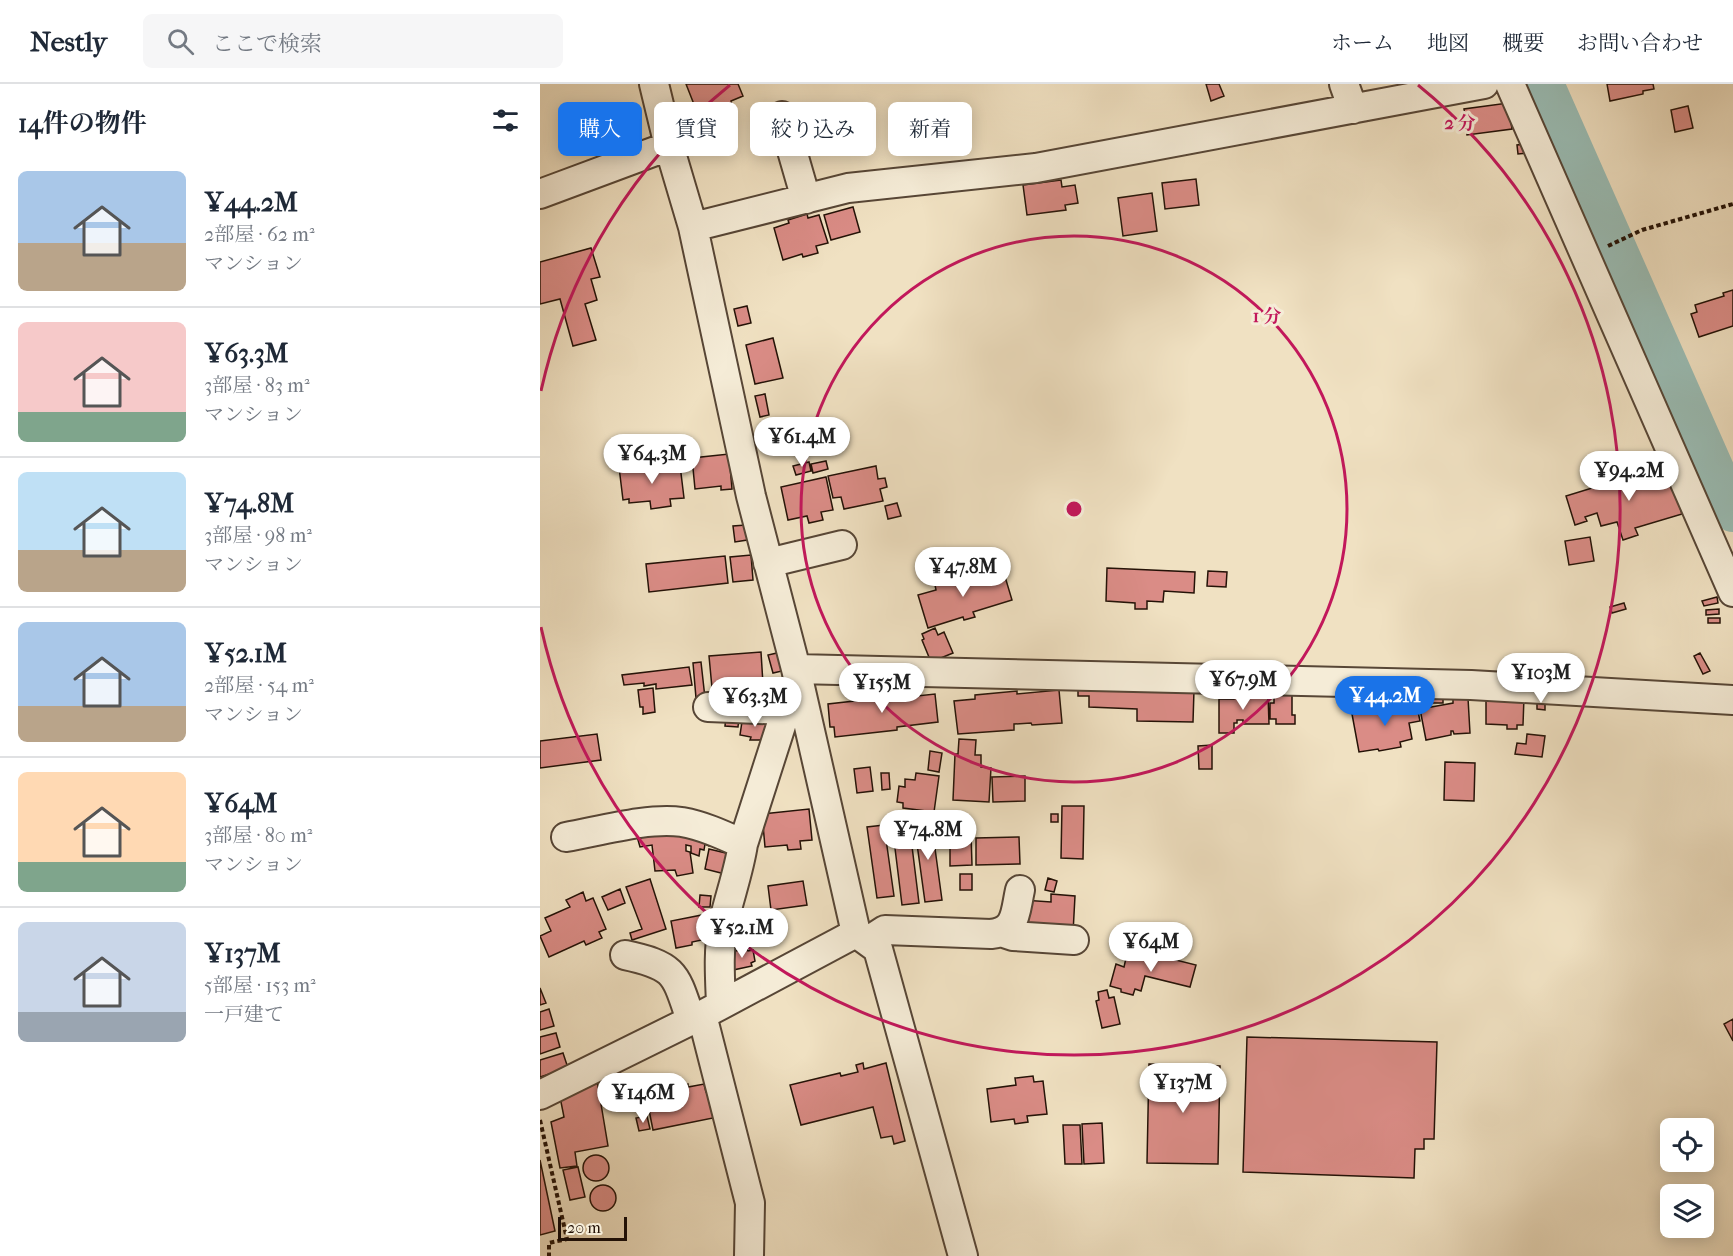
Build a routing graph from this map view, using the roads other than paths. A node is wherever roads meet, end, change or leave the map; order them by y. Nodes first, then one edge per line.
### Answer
1 (654, 84) edge
2 (1484, 84) edge
3 (1510, 84) edge
4 (1348, 96) edge
5 (658, 102) edge
6 (654, 152) edge
7 (672, 156) edge
8 (794, 156) edge
9 (540, 194) edge
10 (806, 199) junction
11 (693, 227) junction
12 (842, 545) dead end
13 (768, 563) junction
14 (1733, 592) edge
15 (796, 669) junction
16 (1733, 700) edge
17 (794, 704) junction
18 (708, 707) dead end
19 (566, 837) dead end
20 (743, 844) junction
21 (1020, 890) dead end
22 (1004, 933) junction
23 (862, 937) junction
24 (1074, 940) dead end
25 (625, 955) dead end
26 (705, 1013) junction
27 (540, 1095) edge
28 (749, 1256) edge
29 (963, 1256) edge

1 - 5 street
2 - 4 street
3 - 14 street
4 - 10 street
6 - 9 street
7 - 11 street
8 - 10 street
10 - 11 street
11 - 13 street
12 - 13 street
13 - 15 street
15 - 16 street
15 - 17 street
17 - 18 street
17 - 20 street
17 - 23 street
19 - 20 street
20 - 26 street
21 - 22 street
22 - 23 street
22 - 24 street
23 - 26 street
23 - 29 street
25 - 26 street
26 - 27 street
26 - 28 street

